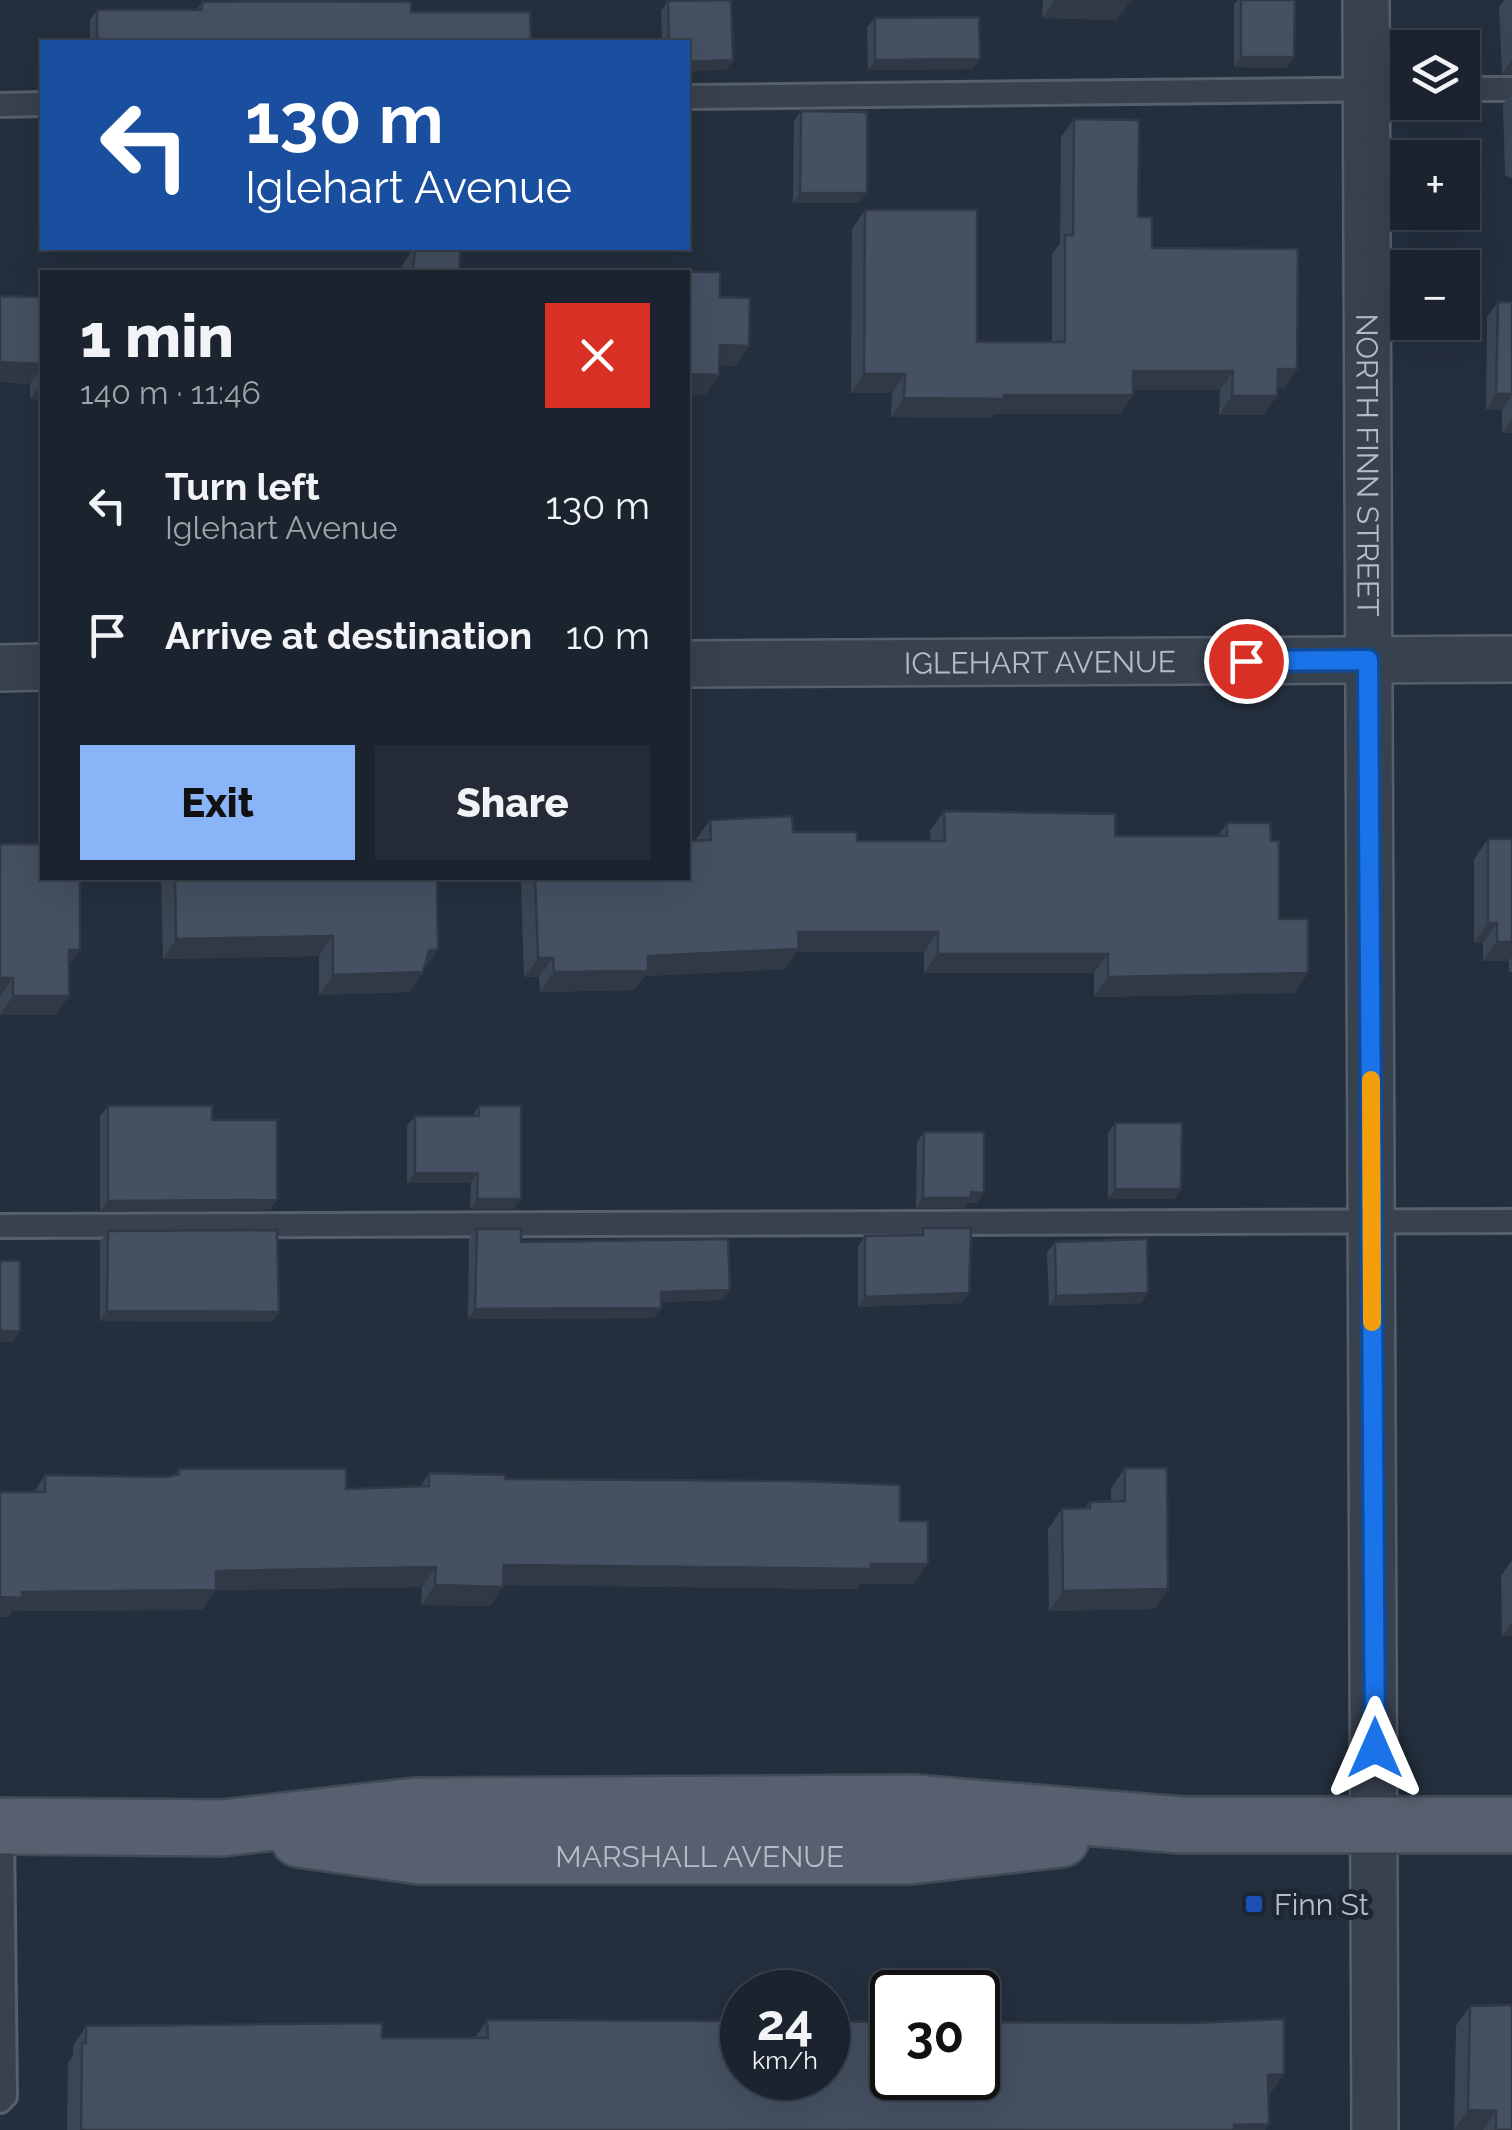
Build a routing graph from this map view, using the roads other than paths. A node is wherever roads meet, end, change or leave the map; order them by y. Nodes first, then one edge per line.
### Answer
1 (1366, 0) edge
2 (1386, 88) edge
3 (1480, 89) edge
4 (1512, 89) edge
5 (690, 96) edge
6 (40, 104) edge
7 (0, 105) edge
8 (1512, 659) edge
9 (1368, 660) junction
10 (690, 664) edge
11 (40, 667) edge
12 (0, 668) edge
13 (1372, 1221) junction
14 (1512, 1222) edge
15 (0, 1226) edge
16 (1376, 1825) junction
17 (1512, 1825) edge
18 (1, 1826) edge
19 (2, 2006) edge
20 (0, 2101) edge
21 (1374, 2130) edge

1 - 2 street, NORTH FINN STREET
2 - 5 lane
2 - 9 street, NORTH FINN STREET
3 - 4 lane
6 - 7 lane
8 - 9 street, IGLEHART AVENUE
9 - 10 street, IGLEHART AVENUE
9 - 13 street, NORTH FINN STREET
11 - 12 street
13 - 14 lane
13 - 15 lane
13 - 16 street, NORTH FINN STREET
16 - 17 main road, MARSHALL AVENUE
16 - 18 main road, MARSHALL AVENUE
16 - 21 street, NORTH FINN STREET
18 - 19 lane
19 - 20 lane

